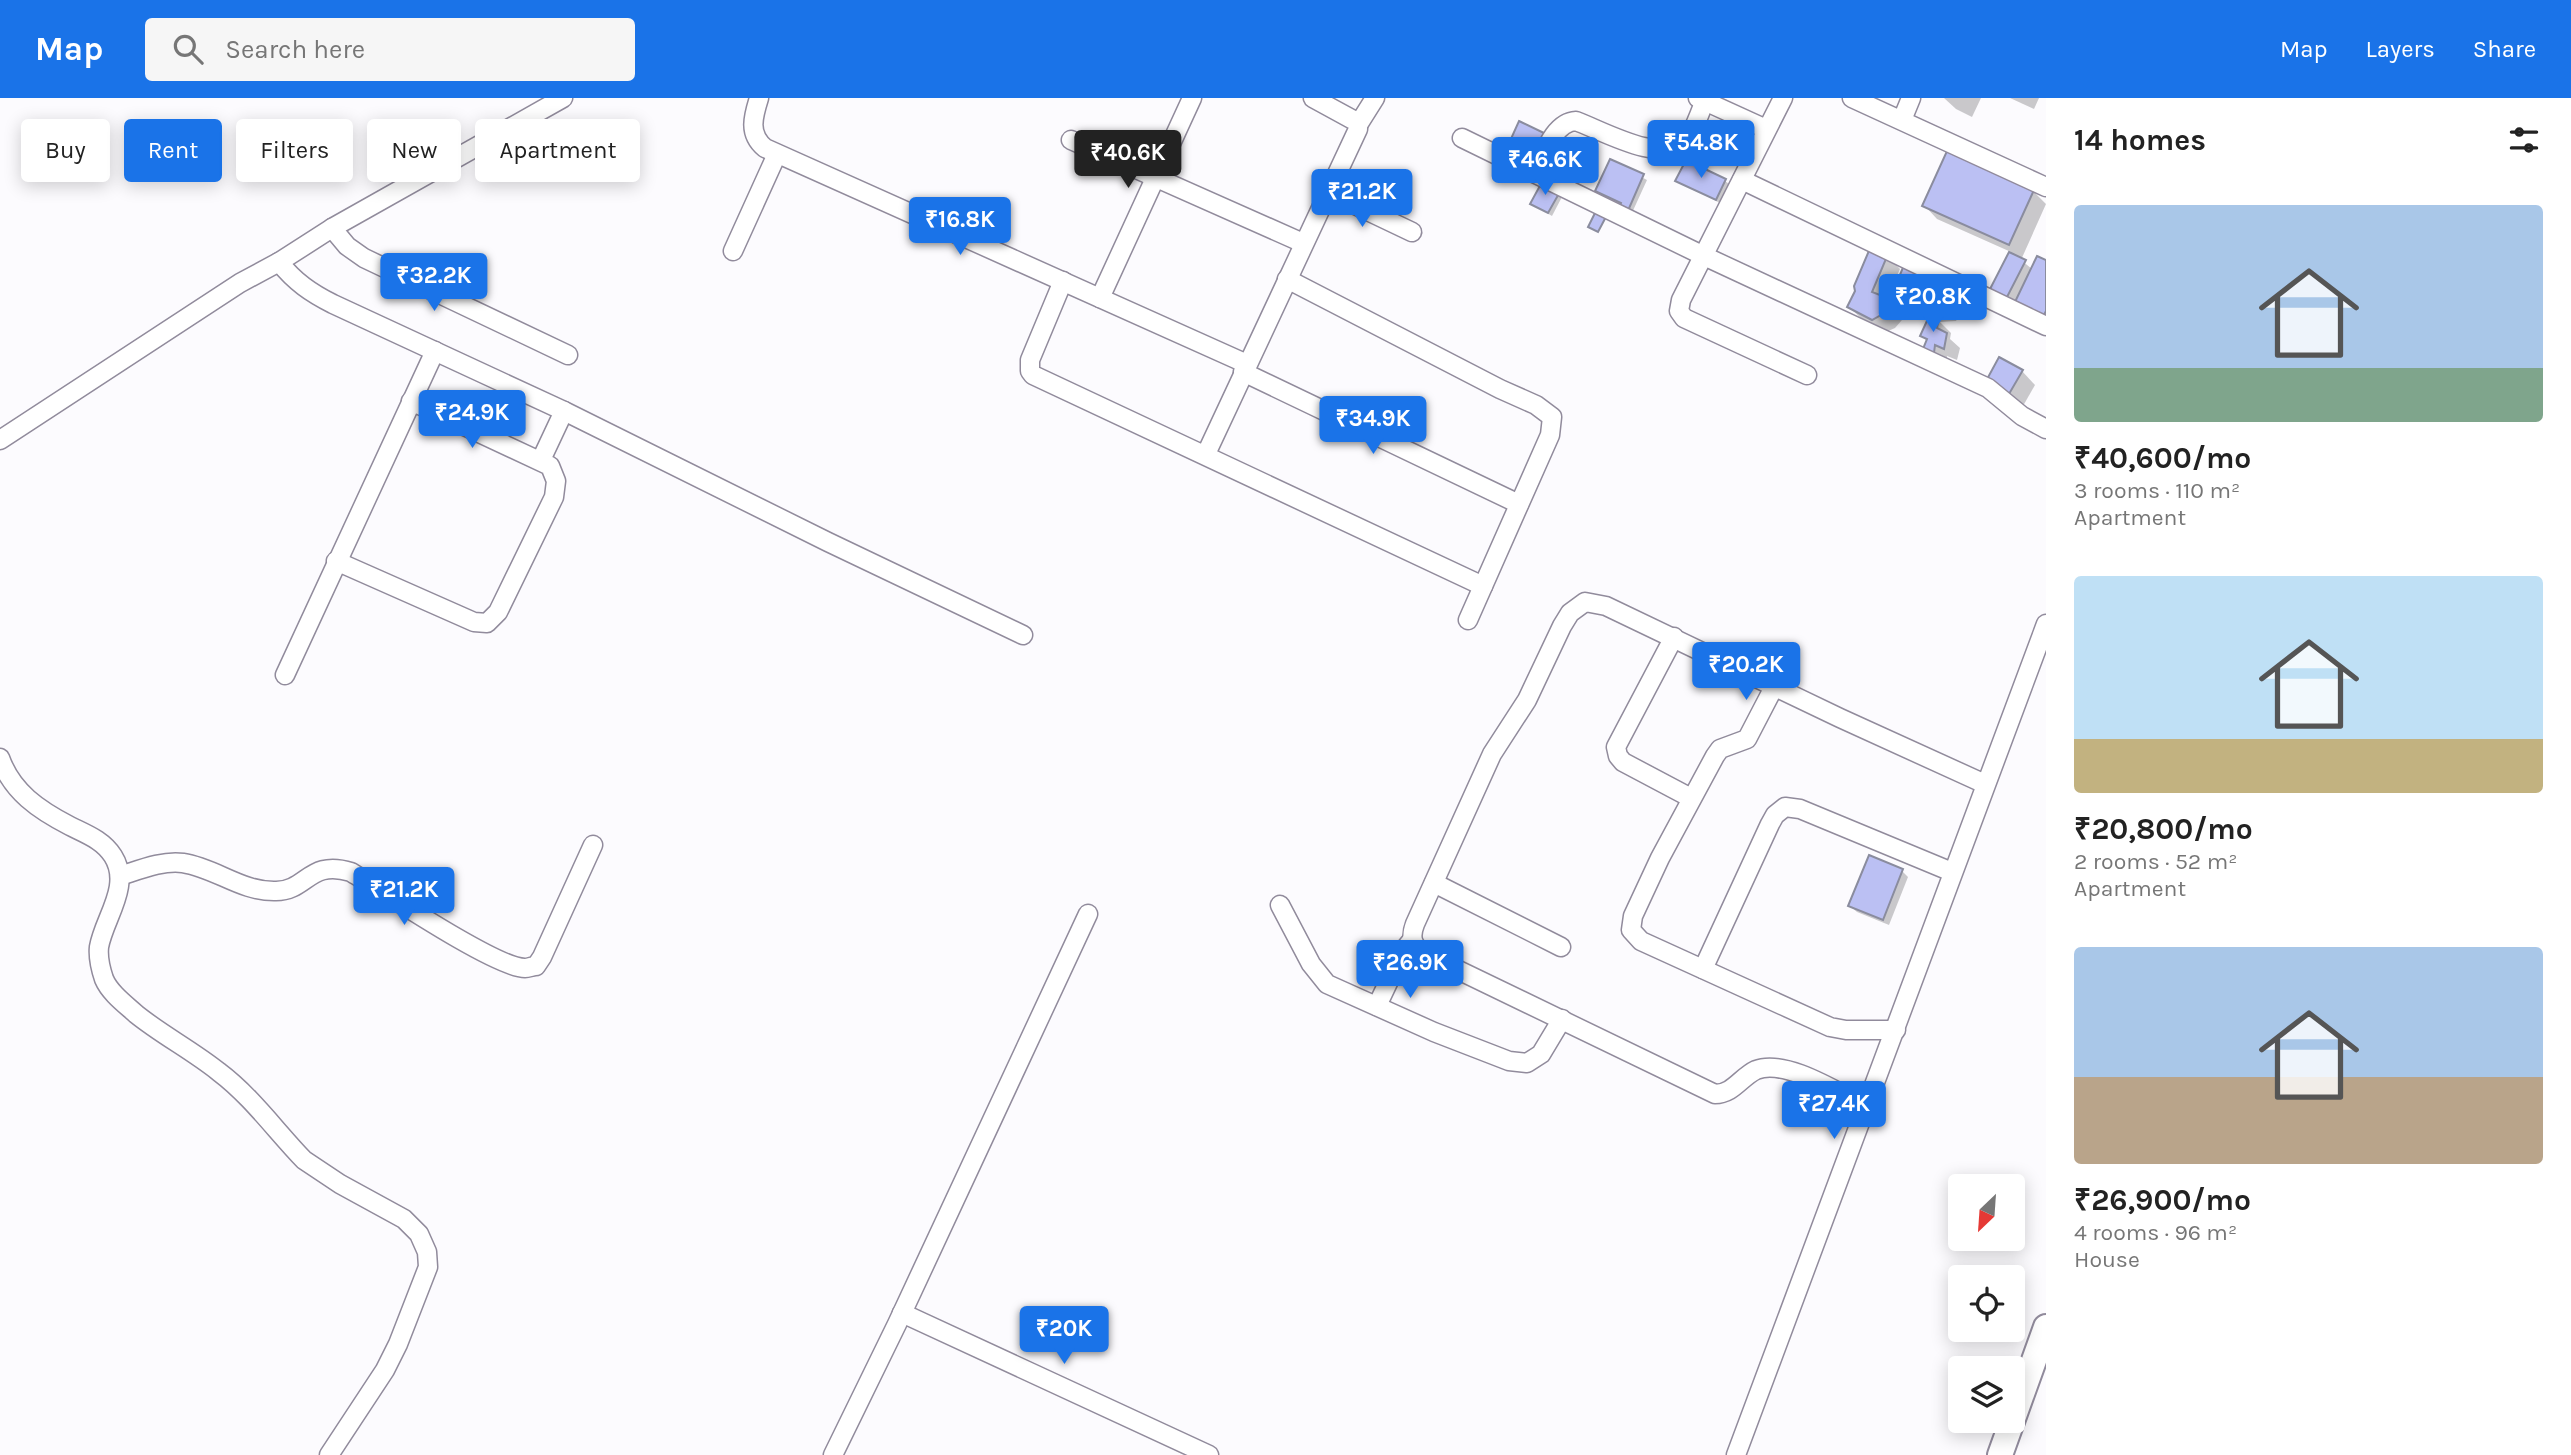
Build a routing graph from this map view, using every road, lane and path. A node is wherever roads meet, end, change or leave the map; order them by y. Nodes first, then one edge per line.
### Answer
1 (563, 98) edge
2 (759, 98) edge
3 (1192, 98) edge
4 (1313, 98) edge
5 (1375, 98) edge
6 (1783, 98) edge
7 (1852, 98) edge
8 (1911, 98) edge
9 (1701, 99) edge
10 (1902, 120) junction
11 (1358, 125) junction
12 (1766, 129) junction
13 (1462, 138) dead end
14 (1071, 140) dead end
15 (777, 154) junction
16 (1535, 172) junction
17 (1155, 177) junction
18 (1742, 180) junction
19 (2046, 187) edge
20 (1328, 192) junction
21 (332, 228) junction
22 (1412, 232) dead end
23 (1303, 243) junction
24 (733, 251) dead end
25 (1704, 256) junction
26 (279, 262) junction
27 (1287, 279) junction
28 (1063, 281) junction
29 (1100, 298) junction
30 (2046, 326) edge
31 (435, 351) junction
32 (568, 355) dead end
33 (1245, 368) junction
34 (1807, 375) dead end
35 (411, 401) junction
36 (564, 411) junction
37 (2046, 429) edge
38 (0, 440) edge
39 (1206, 454) junction
40 (541, 460) junction
41 (1519, 504) junction
42 (336, 561) junction
43 (1483, 586) junction
44 (1468, 620) dead end
45 (2046, 624) edge
46 (1023, 635) dead end
47 (1674, 637) junction
48 (285, 675) dead end
49 (1774, 687) junction
50 (0, 758) edge
51 (1985, 783) junction
52 (1691, 798) junction
53 (593, 845) dead end
54 (1952, 872) junction
55 (120, 876) junction
56 (1434, 883) junction
57 (1280, 905) dead end
58 (1088, 914) dead end
59 (1412, 940) junction
60 (1561, 947) dead end
61 (1703, 970) junction
62 (1377, 1006) junction
63 (1562, 1019) junction
64 (1896, 1030) junction
65 (1867, 1107) junction
66 (902, 1312) junction
67 (2046, 1328) edge
68 (329, 1455) edge
69 (833, 1455) edge
70 (1209, 1455) edge
71 (1736, 1455) edge
72 (2000, 1455) edge

1 - 21 street
2 - 15 street
3 - 17 street
4 - 11 street
5 - 11 street
6 - 12 street
7 - 10 street
8 - 10 street
9 - 12 street
9 - 16 street
10 - 19 street
11 - 20 street
12 - 18 street
13 - 16 street
14 - 17 street
15 - 24 street
15 - 28 street
16 - 25 street
17 - 23 street
17 - 29 street
18 - 25 street
18 - 30 street
20 - 22 street
20 - 23 street
21 - 26 street
21 - 32 street
23 - 27 street
25 - 34 street
25 - 37 street
26 - 31 street
26 - 38 street
27 - 33 street
27 - 41 street
28 - 29 street
28 - 39 street
29 - 33 street
31 - 35 street
31 - 36 street
33 - 39 street
33 - 41 street
35 - 40 street
35 - 42 street
36 - 40 street
36 - 46 street
39 - 43 street
40 - 42 street
41 - 43 street
42 - 48 street
43 - 44 street
45 - 51 street
47 - 49 street
47 - 52 street
47 - 56 street
49 - 51 street
49 - 52 street
50 - 55 street
51 - 54 street
52 - 61 street
53 - 55 street
54 - 61 street
54 - 64 street
55 - 68 street
56 - 59 street
56 - 60 street
57 - 62 street
58 - 66 street
59 - 62 street
59 - 63 street
61 - 64 street
62 - 63 street
63 - 65 street
64 - 65 street
65 - 71 street
66 - 69 street
66 - 70 street
67 - 72 street

